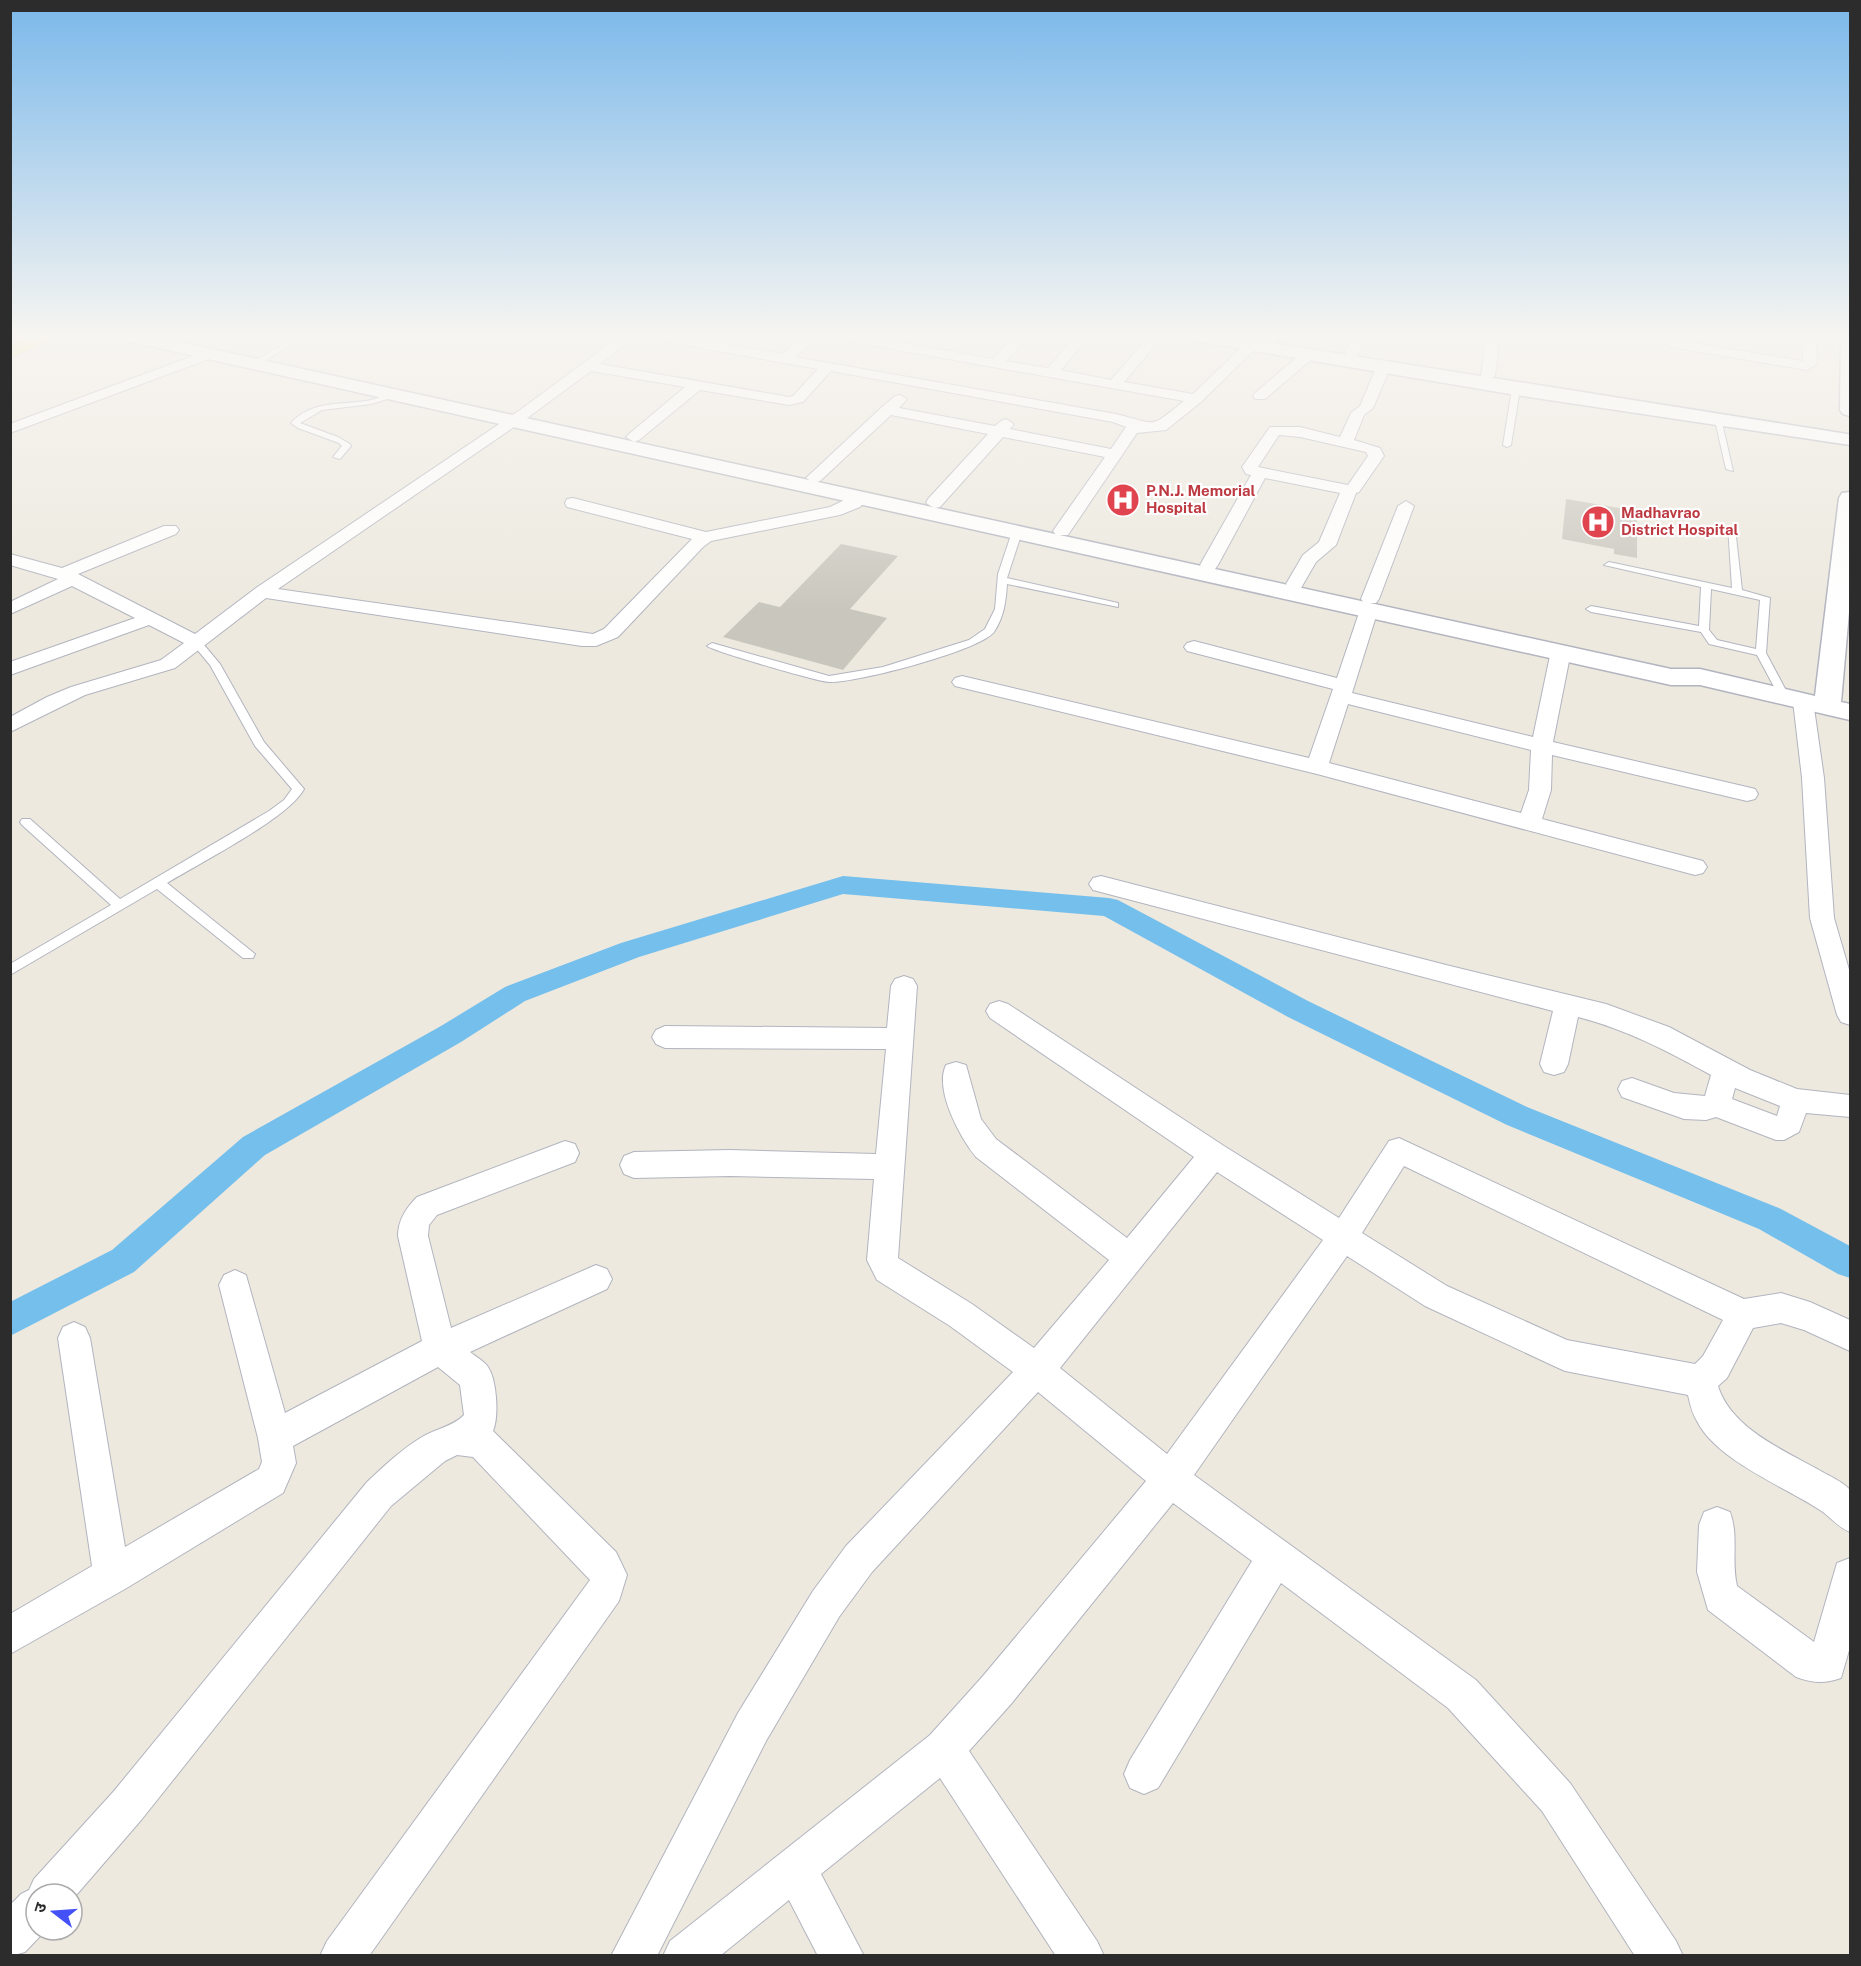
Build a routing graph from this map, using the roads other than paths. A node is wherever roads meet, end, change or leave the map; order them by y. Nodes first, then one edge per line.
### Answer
1 (302, 428) edge
2 (503, 428) edge
3 (565, 428) edge
4 (584, 428) edge
5 (644, 428) edge
6 (869, 428) edge
7 (971, 428) edge
8 (1003, 428) edge
9 (1135, 428) edge
10 (1352, 428) edge
11 (1510, 428) edge
12 (1719, 428) edge
13 (1788, 428) edge
14 (1799, 428) edge
15 (998, 433) junction
16 (634, 436) junction
17 (1849, 436) edge
18 (1345, 443) junction
19 (1507, 445) dead end
20 (1114, 454) junction
21 (337, 457) dead end
22 (1730, 469) dead end
23 (1260, 473) junction
24 (814, 478) junction
25 (1349, 490) junction
26 (861, 497) junction
27 (1851, 498) edge
28 (573, 503) dead end
29 (934, 503) junction
30 (1406, 506) dead end
31 (964, 515) junction
32 (1731, 528) dead end
33 (170, 530) dead end
34 (1062, 531) junction
35 (1017, 532) junction
36 (706, 537) junction
37 (10, 558) edge
38 (1209, 565) junction
39 (1609, 565) dead end
40 (67, 577) junction
41 (1002, 580) junction
42 (1295, 584) junction
43 (1706, 586) junction
44 (262, 592) junction
45 (1737, 593) junction
46 (1369, 604) junction
47 (1115, 605) dead end
48 (10, 609) edge
49 (1591, 609) dead end
50 (149, 619) junction
51 (1704, 630) junction
52 (195, 641) junction
53 (712, 646) dead end
54 (1194, 647) dead end
55 (1561, 651) junction
56 (1761, 653) junction
57 (10, 669) edge
58 (1700, 677) junction
59 (962, 682) dead end
60 (1342, 691) junction
61 (1816, 704) edge
62 (10, 726) edge
63 (1542, 746) junction
64 (1317, 767) junction
65 (1747, 794) dead end
66 (26, 822) dead end
67 (1529, 823) junction
68 (1695, 867) dead end
69 (158, 883) junction
70 (1101, 884) dead end
71 (120, 906) junction
72 (248, 954) dead end
73 (11, 970) edge
74 (904, 986) dead end
75 (1568, 1003) junction
76 (999, 1011) dead end
77 (1851, 1015) edge
78 (665, 1036) dead end
79 (900, 1039) junction
80 (1554, 1064) dead end
81 (1726, 1071) junction
82 (956, 1073) dead end
83 (1632, 1089) dead end
84 (1795, 1100) junction
85 (1717, 1105) junction
86 (1851, 1106) edge
87 (565, 1153) dead end
88 (1214, 1155) junction
89 (634, 1165) dead end
90 (890, 1167) junction
91 (1343, 1237) junction
92 (1130, 1258) junction
93 (596, 1279) dead end
94 (235, 1285) dead end
95 (1743, 1314) junction
96 (1851, 1336) edge
97 (74, 1338) dead end
98 (440, 1349) junction
99 (1037, 1370) junction
100 (1700, 1381) junction
101 (275, 1438) junction
102 (466, 1438) junction
103 (1170, 1479) junction
104 (1845, 1498) edge
105 (1717, 1525) dead end
106 (1276, 1556) junction
107 (112, 1576) junction
108 (1851, 1576) edge
109 (10, 1635) edge
110 (944, 1749) junction
111 (1144, 1773) dead end
112 (795, 1868) junction
113 (60, 1882) edge
114 (24, 1922) edge
115 (10, 1937) edge
116 (342, 1956) edge
117 (633, 1956) edge
118 (685, 1956) edge
119 (842, 1956) edge
120 (1082, 1956) edge
121 (1661, 1956) edge

1 - 21 lane
2 - 44 street
3 - 26 main road
4 - 16 main road
5 - 16 street
6 - 24 street
7 - 15 street
8 - 15 street
9 - 20 street
10 - 18 street
11 - 19 lane
12 - 22 lane
13 - 17 main road
14 - 17 main road
15 - 20 street
15 - 29 street
16 - 24 main road
18 - 23 street
18 - 25 street
20 - 34 street
23 - 25 street
23 - 38 street
24 - 29 main road
25 - 42 street
26 - 31 main road
26 - 36 street
27 - 61 main road
28 - 36 street
29 - 31 main road
30 - 46 street
31 - 34 main road
31 - 35 main road
32 - 45 lane
33 - 40 street
34 - 38 main road
35 - 41 lane
35 - 46 main road
36 - 44 street
37 - 40 street
38 - 42 main road
39 - 43 lane
40 - 48 street
40 - 50 street
41 - 47 lane
41 - 53 lane
42 - 46 main road
43 - 45 lane
43 - 51 lane
44 - 52 street
45 - 56 lane
46 - 55 main road
46 - 58 main road
46 - 60 street
49 - 51 lane
50 - 52 street
50 - 57 street
51 - 56 lane
52 - 62 street
52 - 69 lane
54 - 60 street
55 - 58 main road
55 - 63 street
56 - 61 lane
58 - 61 main road
59 - 64 street
60 - 63 street
60 - 64 street
61 - 77 street
63 - 65 street
63 - 67 street
64 - 67 street
66 - 71 lane
67 - 68 street
69 - 71 lane
69 - 72 lane
70 - 75 street
71 - 73 lane
74 - 79 street
75 - 80 street
75 - 81 street
76 - 88 street
78 - 79 street
79 - 90 street
81 - 84 street
81 - 85 street
82 - 92 street
83 - 85 street
84 - 85 street
84 - 86 street
87 - 98 street
88 - 91 street
88 - 92 street
89 - 90 street
90 - 99 street
91 - 95 street
91 - 100 street
91 - 103 street
92 - 99 street
93 - 98 street
94 - 101 street
95 - 96 street
95 - 100 street
97 - 107 street
98 - 101 street
98 - 102 street
99 - 103 street
99 - 117 street
100 - 104 street
101 - 107 street
102 - 113 street
102 - 116 street
103 - 106 street
103 - 110 street
105 - 108 street
106 - 111 street
106 - 121 street
107 - 109 street
110 - 112 street
110 - 120 street
112 - 118 street
112 - 119 street
114 - 115 street

